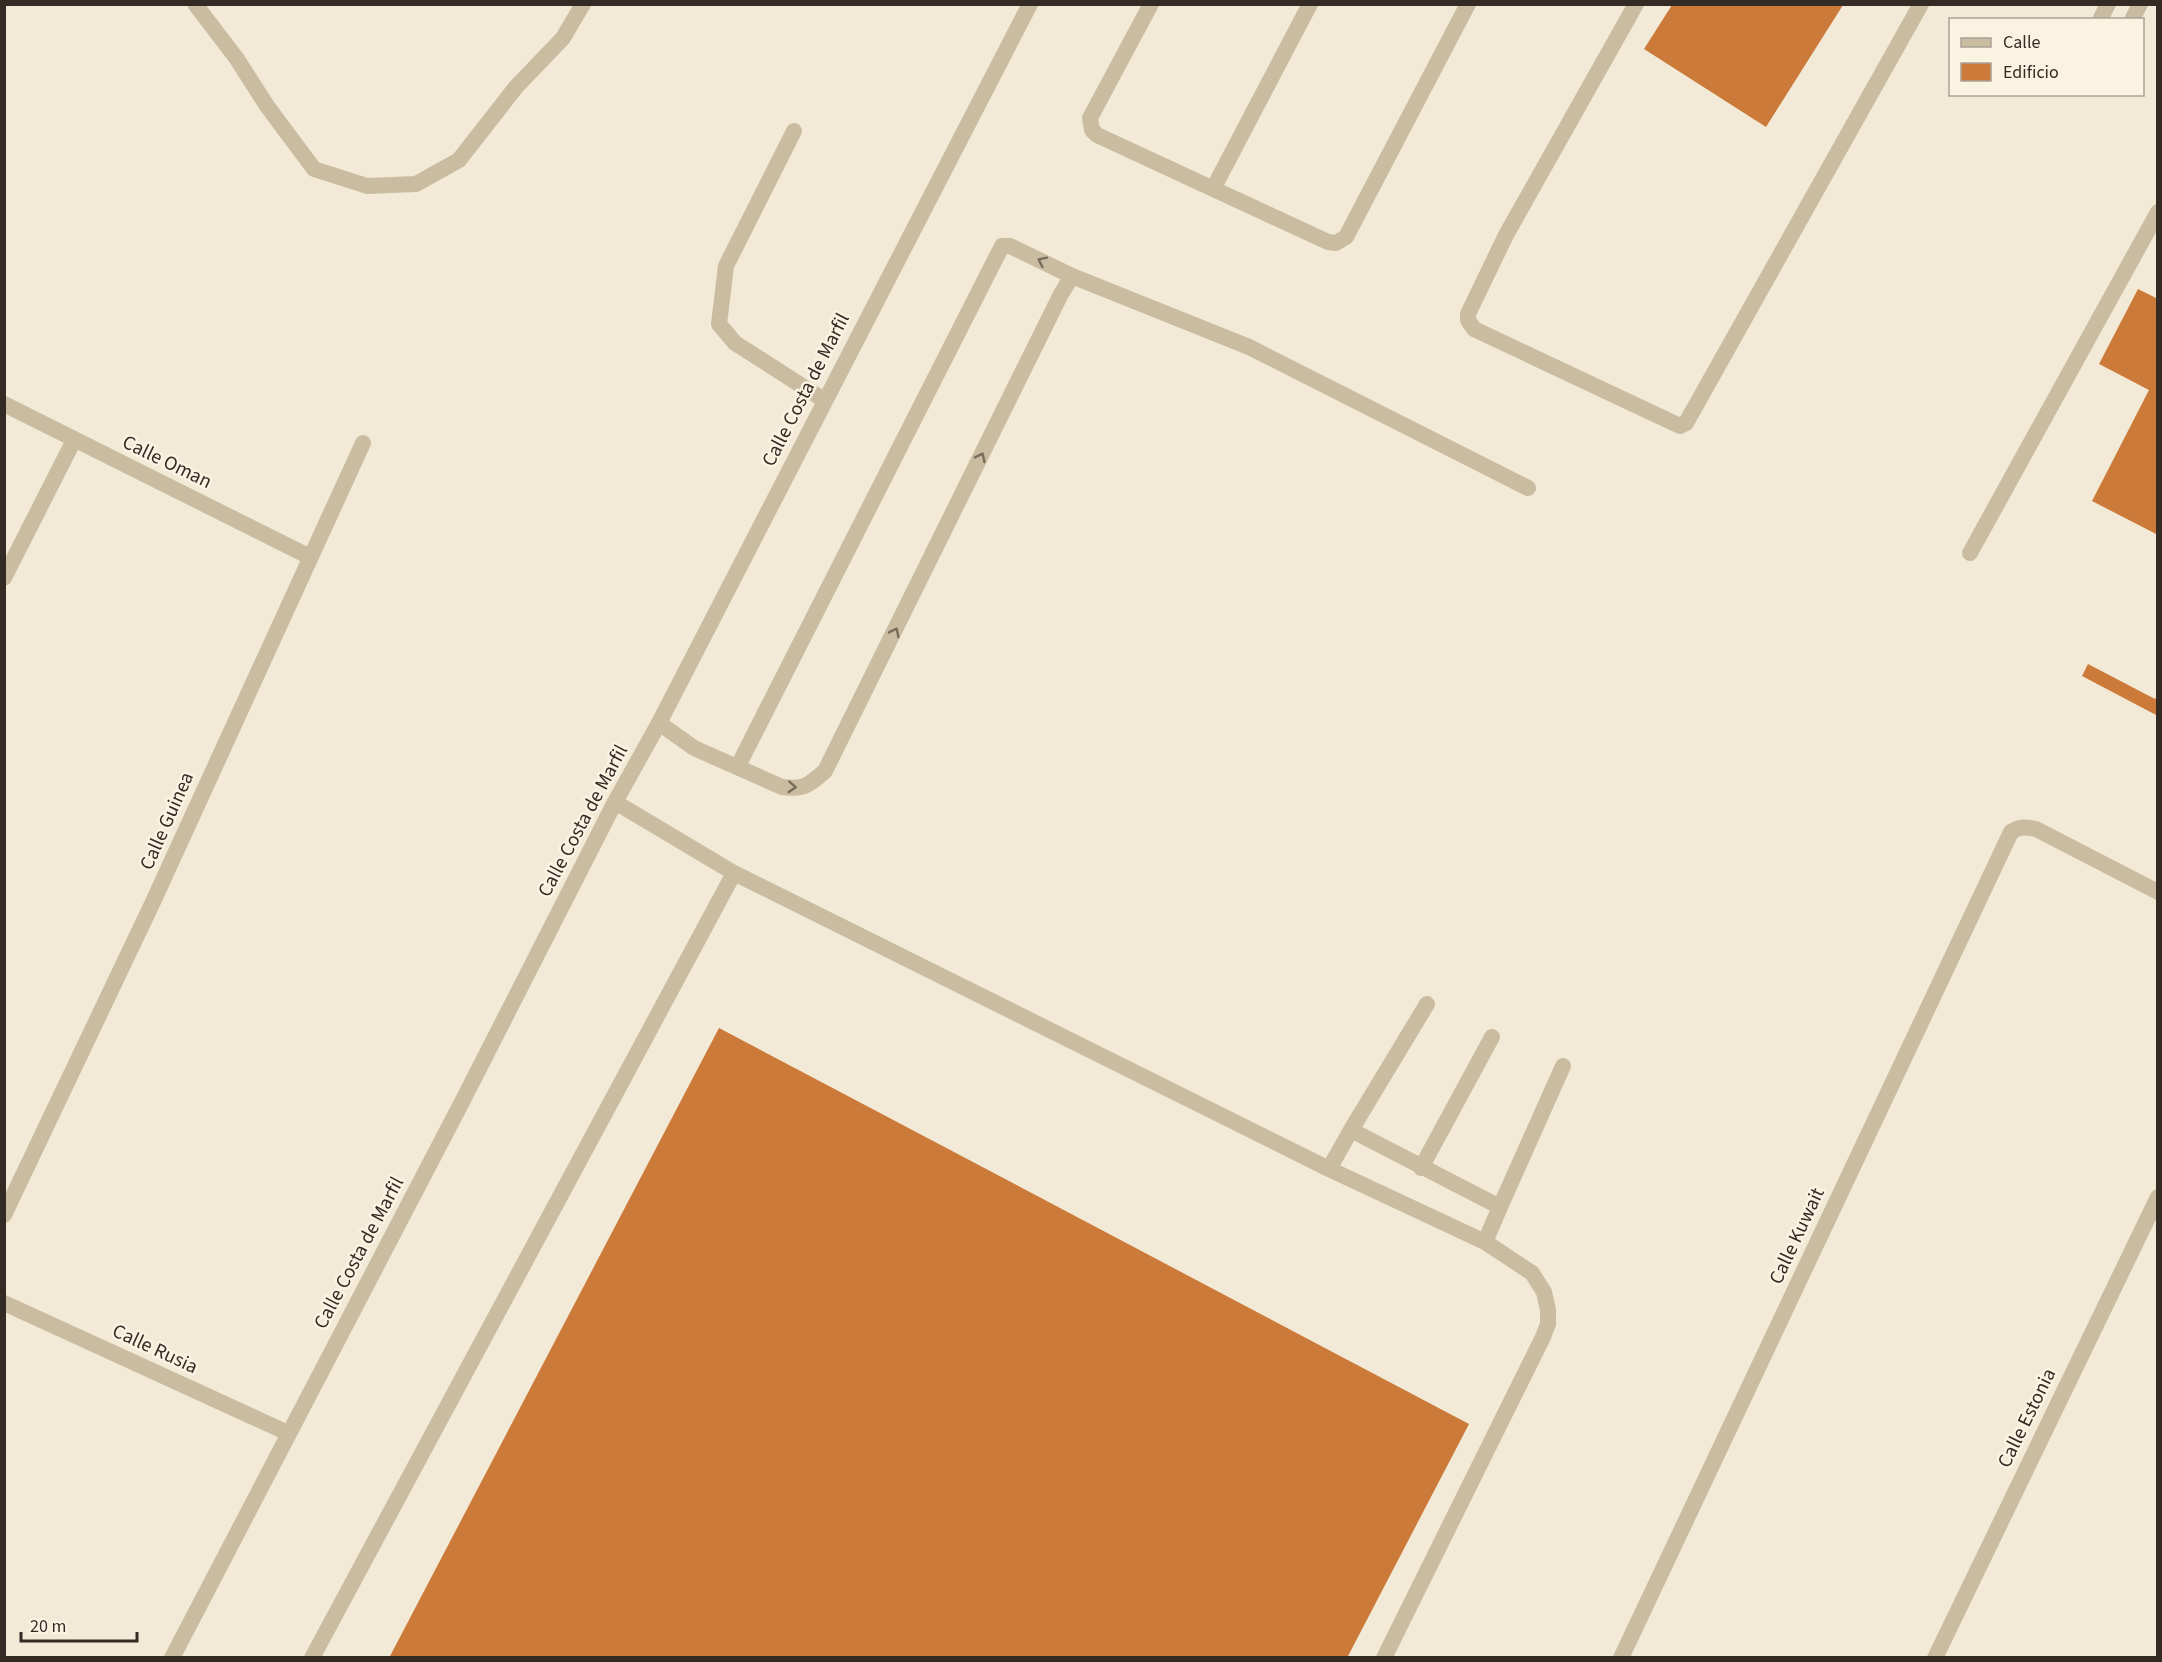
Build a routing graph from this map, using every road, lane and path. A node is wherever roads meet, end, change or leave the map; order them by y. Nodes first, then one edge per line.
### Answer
1 (195, 4) edge
2 (583, 4) edge
3 (1030, 4) edge
4 (1151, 4) edge
5 (1310, 4) edge
6 (1468, 4) edge
7 (1636, 4) edge
8 (1921, 4) edge
9 (2108, 4) edge
10 (2140, 4) edge
11 (2101, 18) edge
12 (2133, 18) edge
13 (794, 131) dead end
14 (1214, 189) junction
15 (2157, 212) edge
16 (1072, 276) junction
17 (824, 400) junction
18 (4, 404) edge
19 (74, 440) junction
20 (363, 443) dead end
21 (1528, 488) dead end
22 (1970, 553) dead end
23 (310, 556) junction
24 (4, 578) edge
25 (658, 723) junction
26 (738, 766) junction
27 (615, 802) junction
28 (734, 873) junction
29 (2157, 892) edge
30 (1427, 1004) dead end
31 (1492, 1037) dead end
32 (1563, 1066) dead end
33 (1351, 1130) junction
34 (1421, 1167) junction
35 (1329, 1169) junction
36 (2157, 1197) edge
37 (1500, 1207) junction
38 (4, 1215) edge
39 (1485, 1242) junction
40 (4, 1303) edge
41 (288, 1433) junction
42 (172, 1658) edge
43 (312, 1658) edge
44 (1384, 1658) edge
45 (1621, 1658) edge
46 (1935, 1658) edge

1 - 2 street
3 - 17 street, Calle Costa de Marfil
4 - 14 street
5 - 14 street
6 - 14 street
7 - 8 street
9 - 11 street
10 - 12 street
13 - 17 street
15 - 22 street
16 - 21 street
26 -> 16 street
16 -> 26 street
17 - 25 street, Calle Costa de Marfil
18 - 19 street, Calle Oman
19 - 23 street, Calle Oman
19 - 24 street
20 - 23 street, Calle Guinea
23 - 38 street, Calle Guinea
25 - 26 street
25 - 27 street, Calle Costa de Marfil
27 - 28 street
27 - 41 street, Calle Costa de Marfil
28 - 35 street
28 - 43 street
29 - 45 street, Calle Kuwait
30 - 33 street
31 - 34 street
32 - 37 street
33 - 34 street
33 - 35 street
34 - 37 street
35 - 39 street
36 - 46 street, Calle Estonia
37 - 39 street
39 - 44 street
40 - 41 street, Calle Rusia
41 - 42 street, Calle Costa de Marfil

